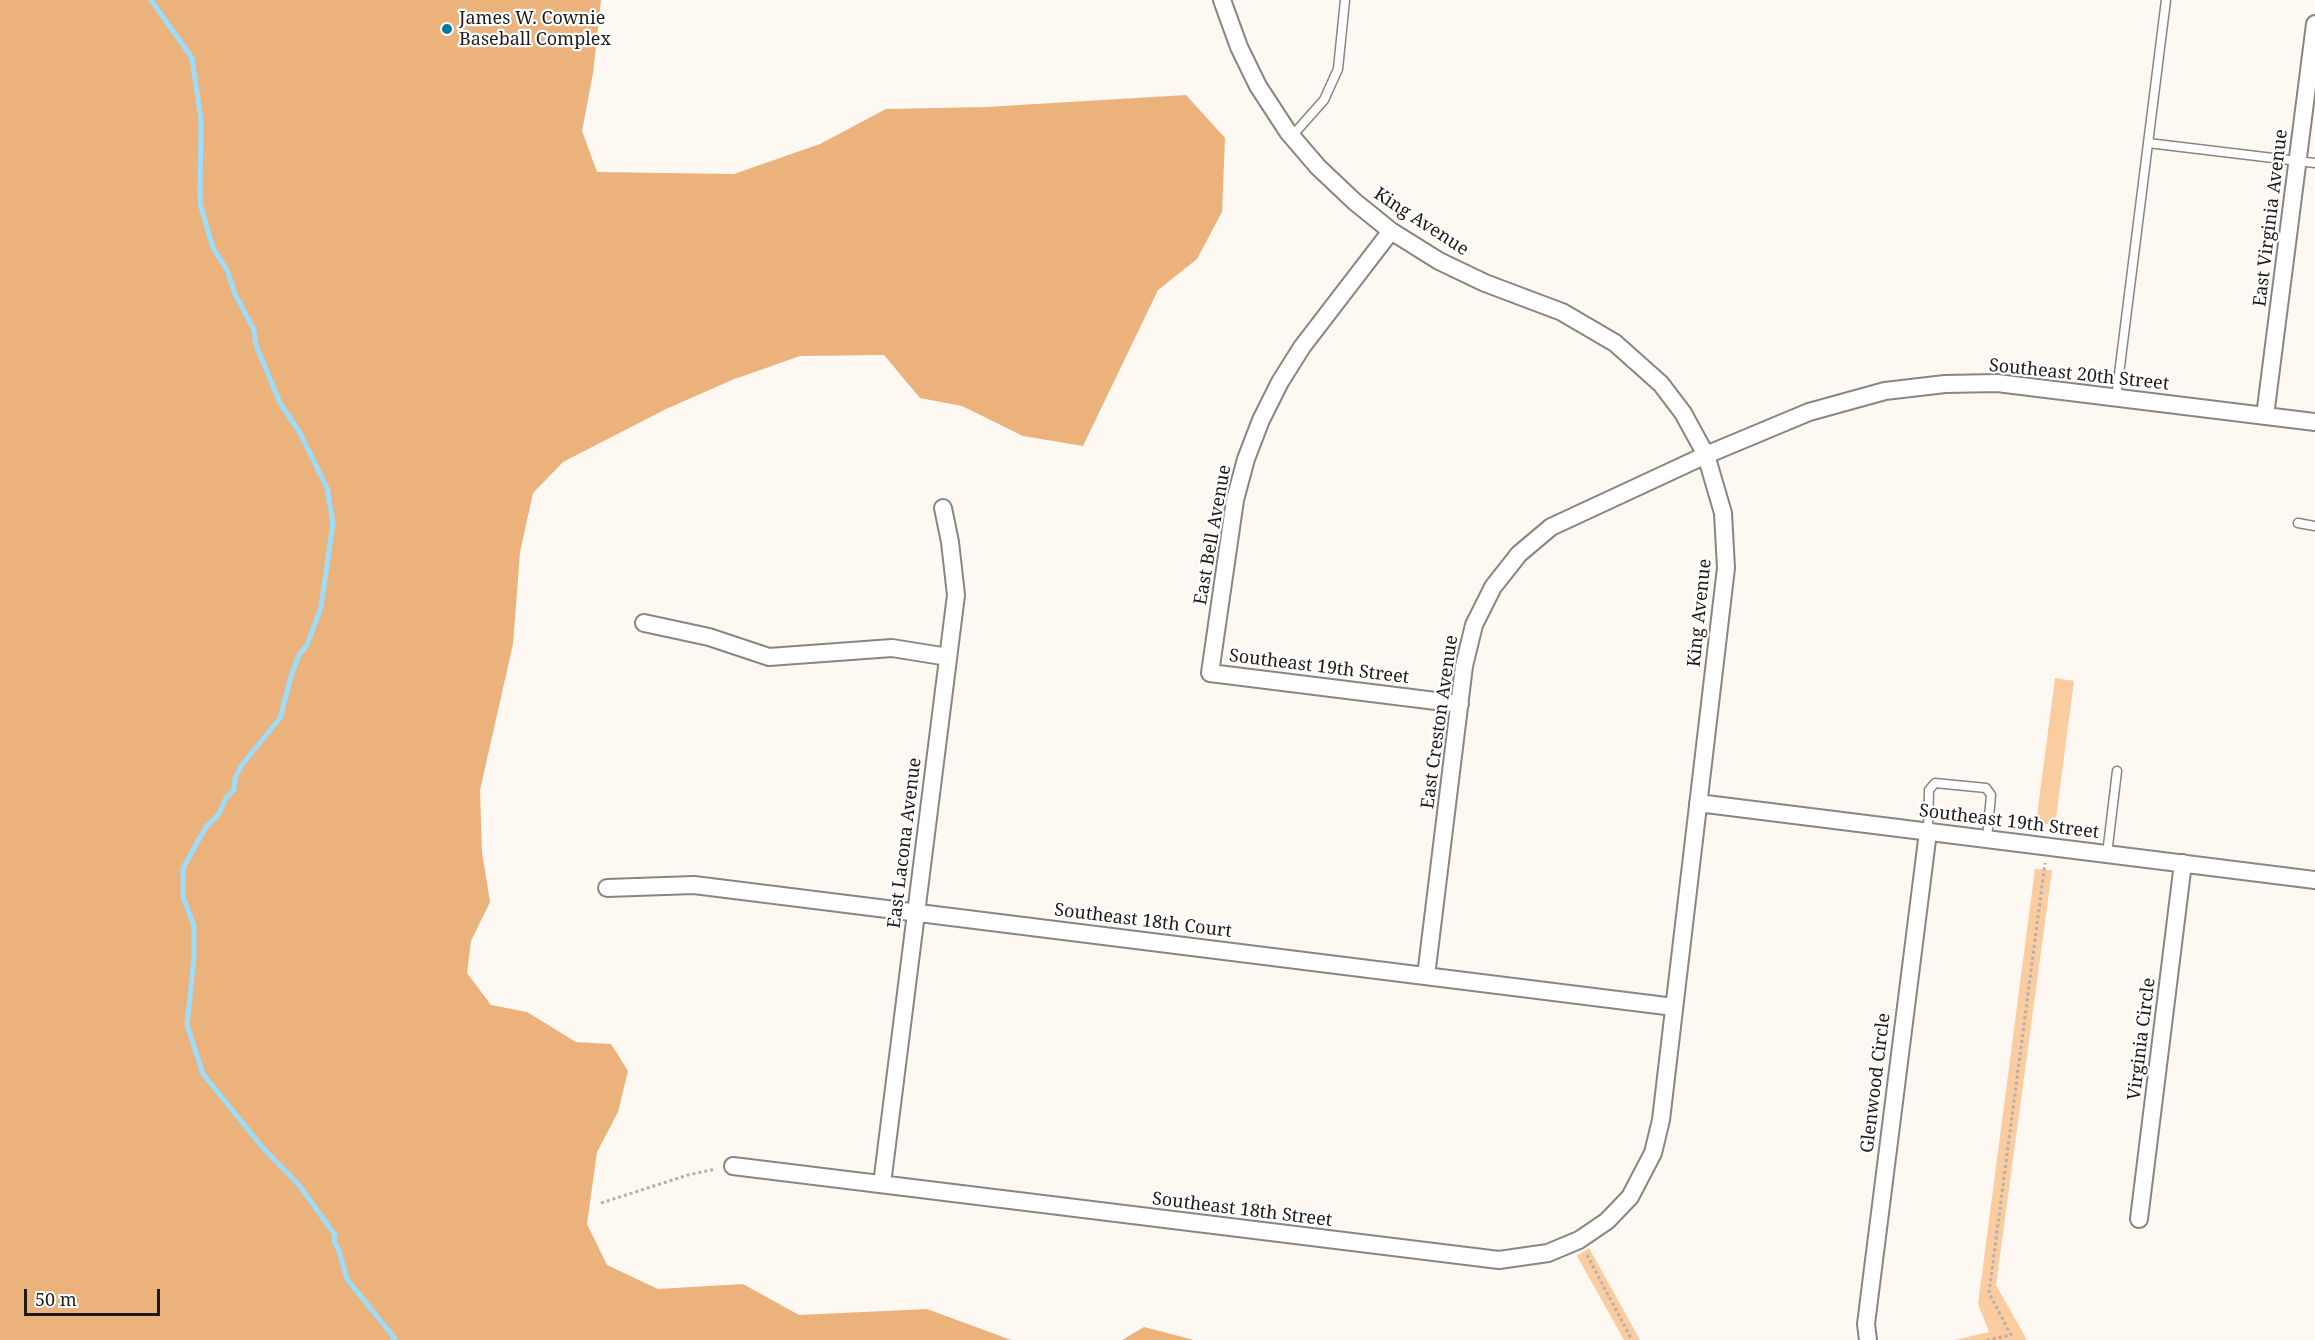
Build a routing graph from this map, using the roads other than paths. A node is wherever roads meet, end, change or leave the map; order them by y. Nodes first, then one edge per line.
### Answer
1 (1222, 0) edge
2 (1345, 0) edge
3 (2166, 0) edge
4 (2315, 24) edge
5 (1292, 136) junction
6 (2148, 143) junction
7 (2307, 162) edge
8 (1392, 231) junction
9 (2116, 398) junction
10 (2265, 416) junction
11 (2315, 422) edge
12 (1706, 455) junction
13 (943, 508) dead end
14 (2298, 523) dead end
15 (2315, 526) edge
16 (644, 623) dead end
17 (948, 657) junction
18 (1210, 674) joint
19 (1460, 704) junction
20 (2117, 771) dead end
21 (1698, 803) junction
22 (1928, 832) junction
23 (1987, 839) junction
24 (2107, 854) junction
25 (2183, 863) junction
26 (2315, 879) edge
27 (607, 888) dead end
28 (916, 912) junction
29 (1426, 976) junction
30 (1674, 1007) junction
31 (1662, 1104) joint
32 (733, 1166) road end
33 (882, 1184) junction
34 (2139, 1219) dead end
35 (1868, 1340) edge

1 - 5 street, King Avenue
2 - 5 lane
3 - 6 lane
4 - 7 street, East Virginia Avenue
5 - 8 street, King Avenue
6 - 7 lane
6 - 9 lane
7 - 10 street, East Virginia Avenue
8 - 12 street, King Avenue
8 - 18 street, East Bell Avenue
9 - 10 street, Southeast 20th Street
9 - 12 street, Southeast 20th Street
10 - 11 street, Southeast 20th Street
12 - 19 street, East Creston Avenue
12 - 21 street, King Avenue
13 - 17 street, East Lacona Avenue
14 - 15 lane
16 - 17 street
17 - 28 street, East Lacona Avenue
18 - 19 street, Southeast 19th Street
19 - 29 street, East Creston Avenue
20 - 24 lane
21 - 22 street, Southeast 19th Street
21 - 30 street, King Avenue
22 - 23 street, Southeast 19th Street
22 - 23 lane
22 - 35 street, Glenwood Circle
23 - 24 street, Southeast 19th Street
24 - 25 street, Southeast 19th Street
25 - 26 street, Southeast 19th Street
25 - 34 street, Virginia Circle
27 - 28 street, Southeast 18th Court
28 - 29 street, Southeast 18th Court
28 - 33 street, East Lacona Avenue
29 - 30 street, Southeast 18th Court
30 - 31 street, King Avenue
31 - 33 street, Southeast 18th Street
32 - 33 street, Southeast 18th Street

